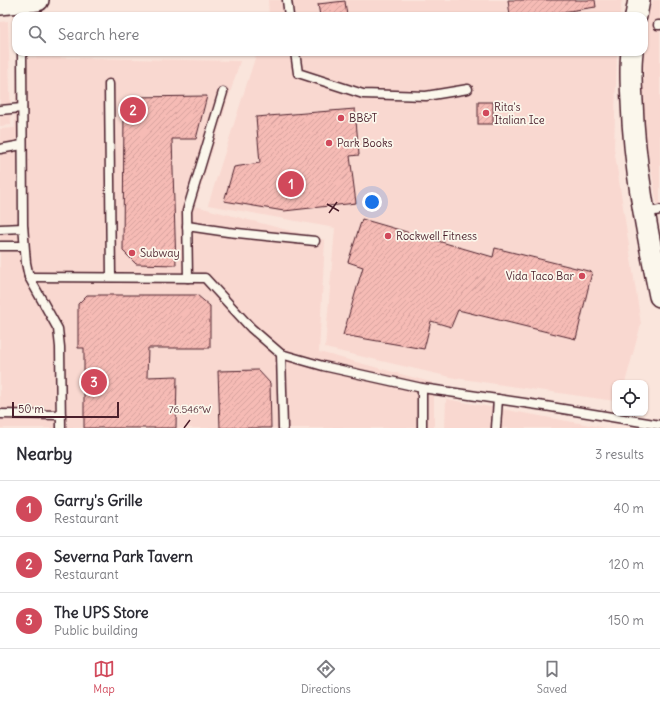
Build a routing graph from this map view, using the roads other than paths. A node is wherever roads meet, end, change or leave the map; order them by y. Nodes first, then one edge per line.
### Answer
1 (287, 0) edge
2 (639, 0) edge
3 (27, 3) edge
4 (0, 4) edge
5 (288, 12) edge
6 (637, 12) edge
7 (22, 56) edge
8 (296, 56) edge
9 (632, 56) edge
10 (109, 84) dead end
11 (468, 89) dead end
12 (223, 92) dead end
13 (22, 108) junction
14 (0, 110) edge
15 (22, 145) junction
16 (0, 149) edge
17 (652, 211) edge
18 (187, 226) junction
19 (23, 228) junction
20 (0, 229) edge
21 (315, 241) dead end
22 (0, 246) edge
23 (24, 246) junction
24 (29, 277) junction
25 (111, 278) junction
26 (188, 278) junction
27 (660, 296) edge
28 (281, 354) junction
29 (422, 388) junction
30 (498, 399) junction
31 (0, 414) edge
32 (61, 415) junction
33 (660, 425) edge
34 (61, 428) edge
35 (283, 428) edge
36 (422, 428) edge
37 (496, 428) edge

1 - 5 lane
2 - 6 street
3 - 4 street
7 - 13 lane
8 - 11 lane
9 - 17 street
10 - 25 lane
12 - 18 lane
13 - 14 lane
13 - 15 lane
15 - 16 lane
15 - 19 lane
17 - 27 street
18 - 21 lane
18 - 26 lane
19 - 20 lane
19 - 23 lane
22 - 23 lane
23 - 24 lane
24 - 25 lane
24 - 32 lane
25 - 26 lane
26 - 28 lane
28 - 29 lane
28 - 35 lane
29 - 30 lane
29 - 36 lane
30 - 33 lane
30 - 37 lane
31 - 32 lane
32 - 34 lane

